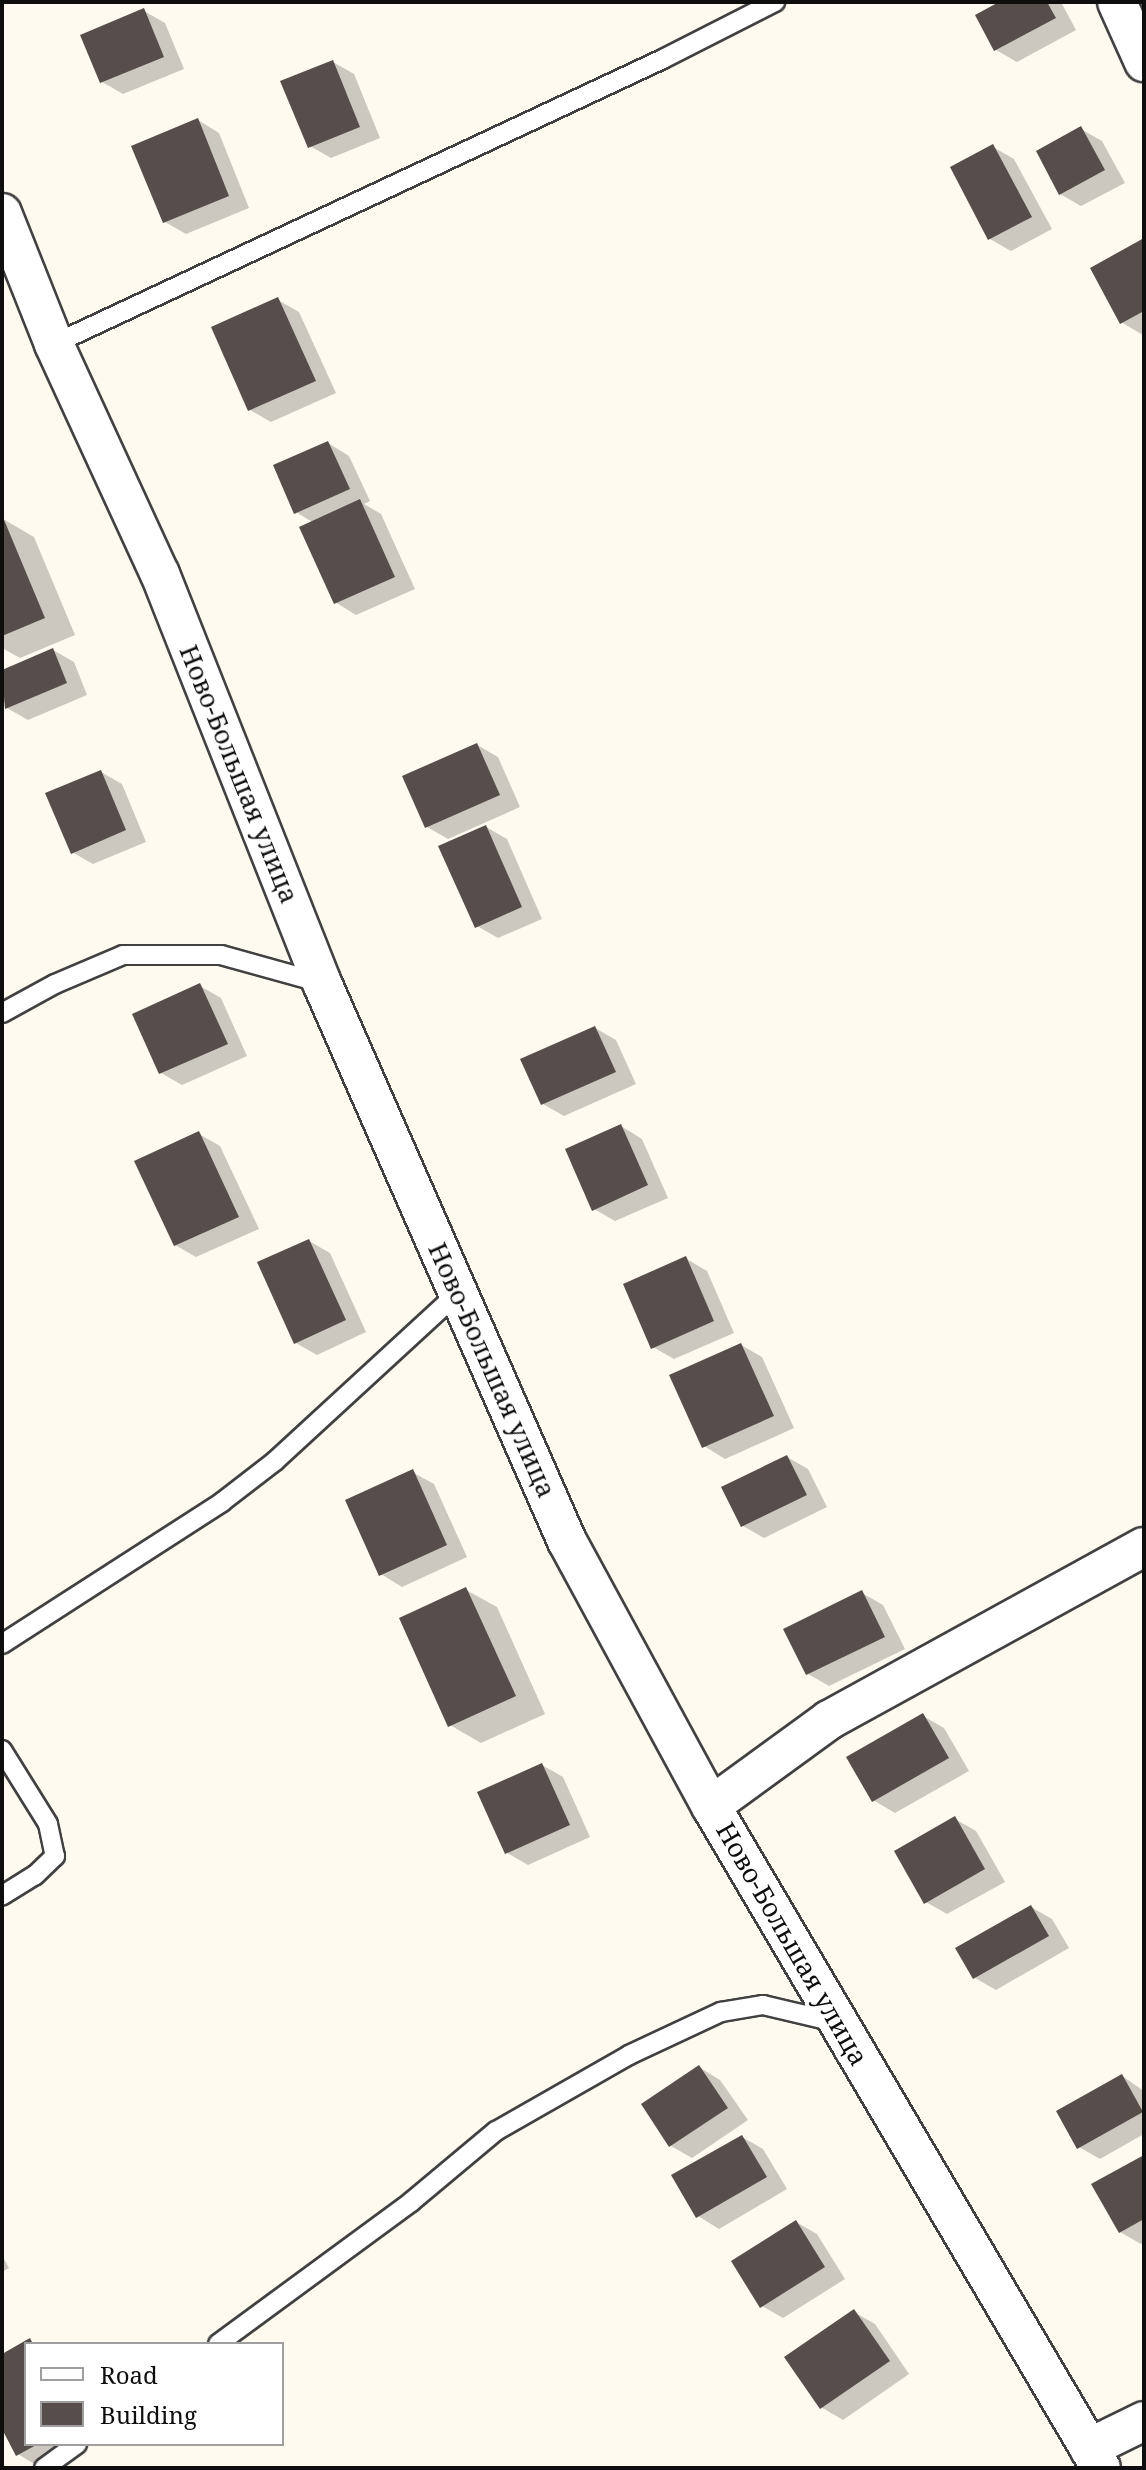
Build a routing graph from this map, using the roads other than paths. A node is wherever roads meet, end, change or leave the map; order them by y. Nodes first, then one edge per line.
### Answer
1 (775, 2) edge
2 (1117, 2) edge
3 (1144, 62) edge
4 (2, 213) edge
5 (54, 344) junction
6 (322, 983) junction
7 (2, 1013) edge
8 (458, 1293) junction
9 (1144, 1547) edge
10 (2, 1644) edge
11 (2, 1750) edge
12 (711, 1806) junction
13 (2, 1896) edge
14 (838, 2022) junction
15 (221, 2342) edge
16 (1144, 2421) edge
17 (74, 2446) edge
18 (1095, 2458) edge
19 (44, 2468) edge

1 - 5 lane
2 - 3 street
4 - 5 street, Ново-Большая улица
5 - 6 street, Ново-Большая улица
6 - 7 lane
6 - 8 street, Ново-Большая улица
8 - 10 lane
8 - 12 street, Ново-Большая улица
9 - 12 street
11 - 13 lane
12 - 14 street, Ново-Большая улица
14 - 15 lane
14 - 18 street, Ново-Большая улица
16 - 18 street
17 - 19 lane

